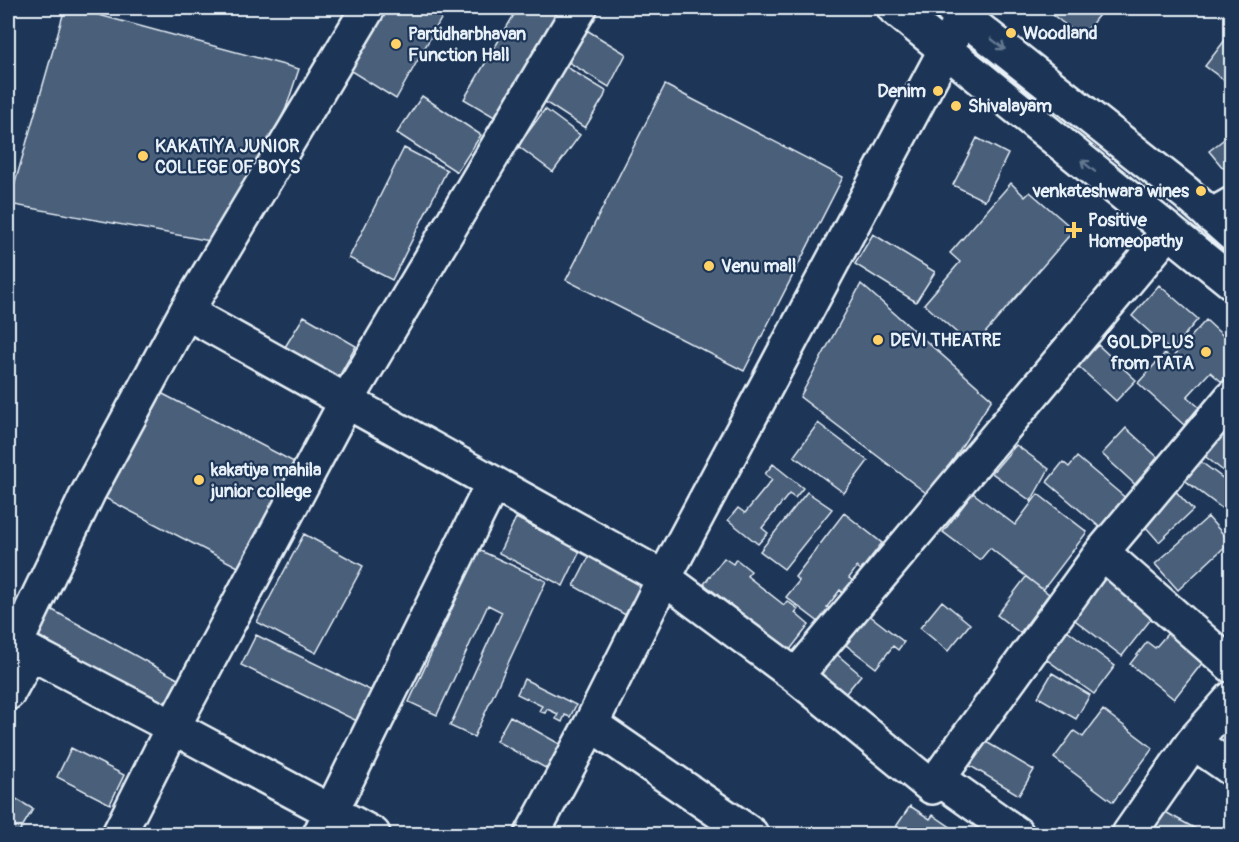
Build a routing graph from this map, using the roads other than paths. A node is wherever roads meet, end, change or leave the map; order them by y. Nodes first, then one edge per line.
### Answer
1 (368, 8) edge
2 (580, 8) edge
3 (894, 8) edge
4 (962, 11) edge
5 (946, 50) junction
6 (1225, 218) edge
7 (1169, 231) junction
8 (1232, 282) edge
9 (186, 312) junction
10 (1232, 397) edge
11 (346, 402) junction
12 (493, 483) junction
13 (1102, 552) junction
14 (664, 578) junction
15 (17, 647) edge
16 (1232, 666) edge
17 (796, 676) junction
18 (8, 693) edge
19 (1232, 698) edge
20 (591, 724) junction
21 (173, 727) junction
22 (1193, 742) junction
23 (1232, 769) edge
24 (938, 778) junction
25 (325, 823) edge
26 (119, 834) edge
27 (373, 834) edge
28 (532, 834) edge
29 (751, 834) edge
30 (1017, 834) edge
31 (1129, 834) edge

1 - 9 street
2 - 11 street
3 - 5 street
4 - 5 street
4 -> 6 street
7 -> 5 street
5 - 14 street
7 - 8 street
7 - 17 street
9 - 11 street
9 - 15 street
10 - 13 street
11 - 12 street
11 - 21 street
12 - 14 street
12 - 25 street
13 - 16 street
13 - 24 street
14 - 17 street
14 - 20 street
15 - 18 street
15 - 21 street
17 - 24 street
19 - 22 street
20 - 28 street
20 - 29 street
21 - 25 street
21 - 26 street
22 - 23 street
22 - 31 street
24 - 30 street
25 - 27 street

